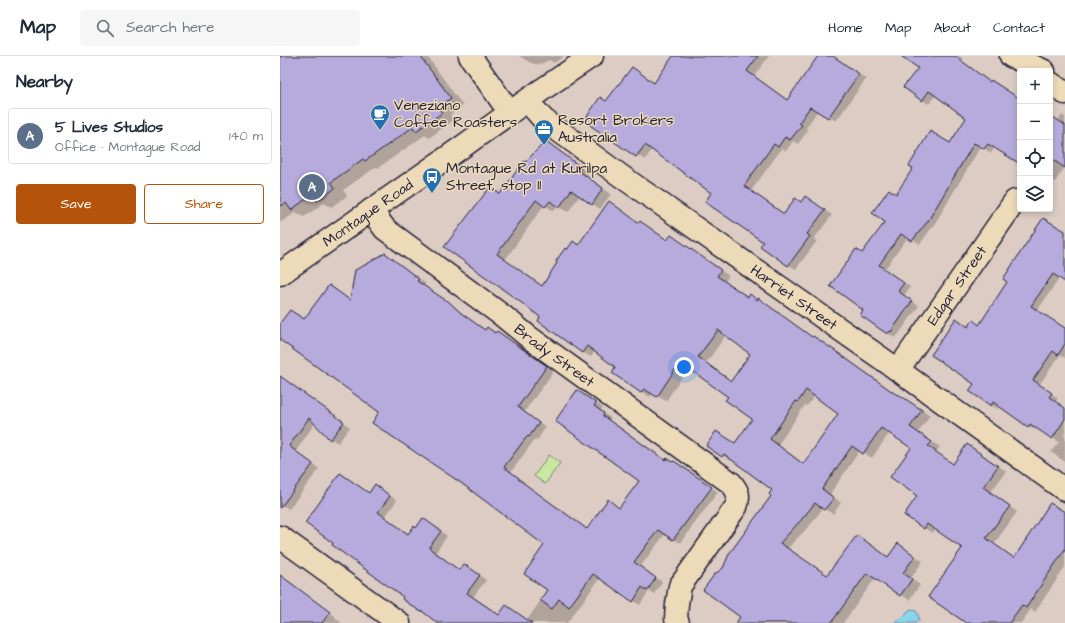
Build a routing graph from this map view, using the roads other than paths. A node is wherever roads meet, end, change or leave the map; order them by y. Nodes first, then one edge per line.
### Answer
1 (470, 56) edge
2 (592, 56) edge
3 (1011, 56) edge
4 (1050, 56) edge
5 (1037, 68) edge
6 (1044, 68) edge
7 (1053, 85) edge
8 (1065, 93) edge
9 (518, 107) junction
10 (1015, 200) dead end
11 (371, 210) junction
12 (280, 274) edge
13 (898, 370) junction
14 (1065, 490) edge
15 (280, 537) edge
16 (677, 621) edge
17 (399, 623) edge

1 - 9 street, Harriet Street
2 - 9 street, Montague Road
3 - 5 street
4 - 6 street
7 - 8 street
9 - 11 street, Montague Road
9 - 13 street, Harriet Street
10 - 13 street, Edgar Street
11 - 12 street, Montague Road
11 - 16 street, Brady Street
13 - 14 street, Harriet Street
15 - 17 street

